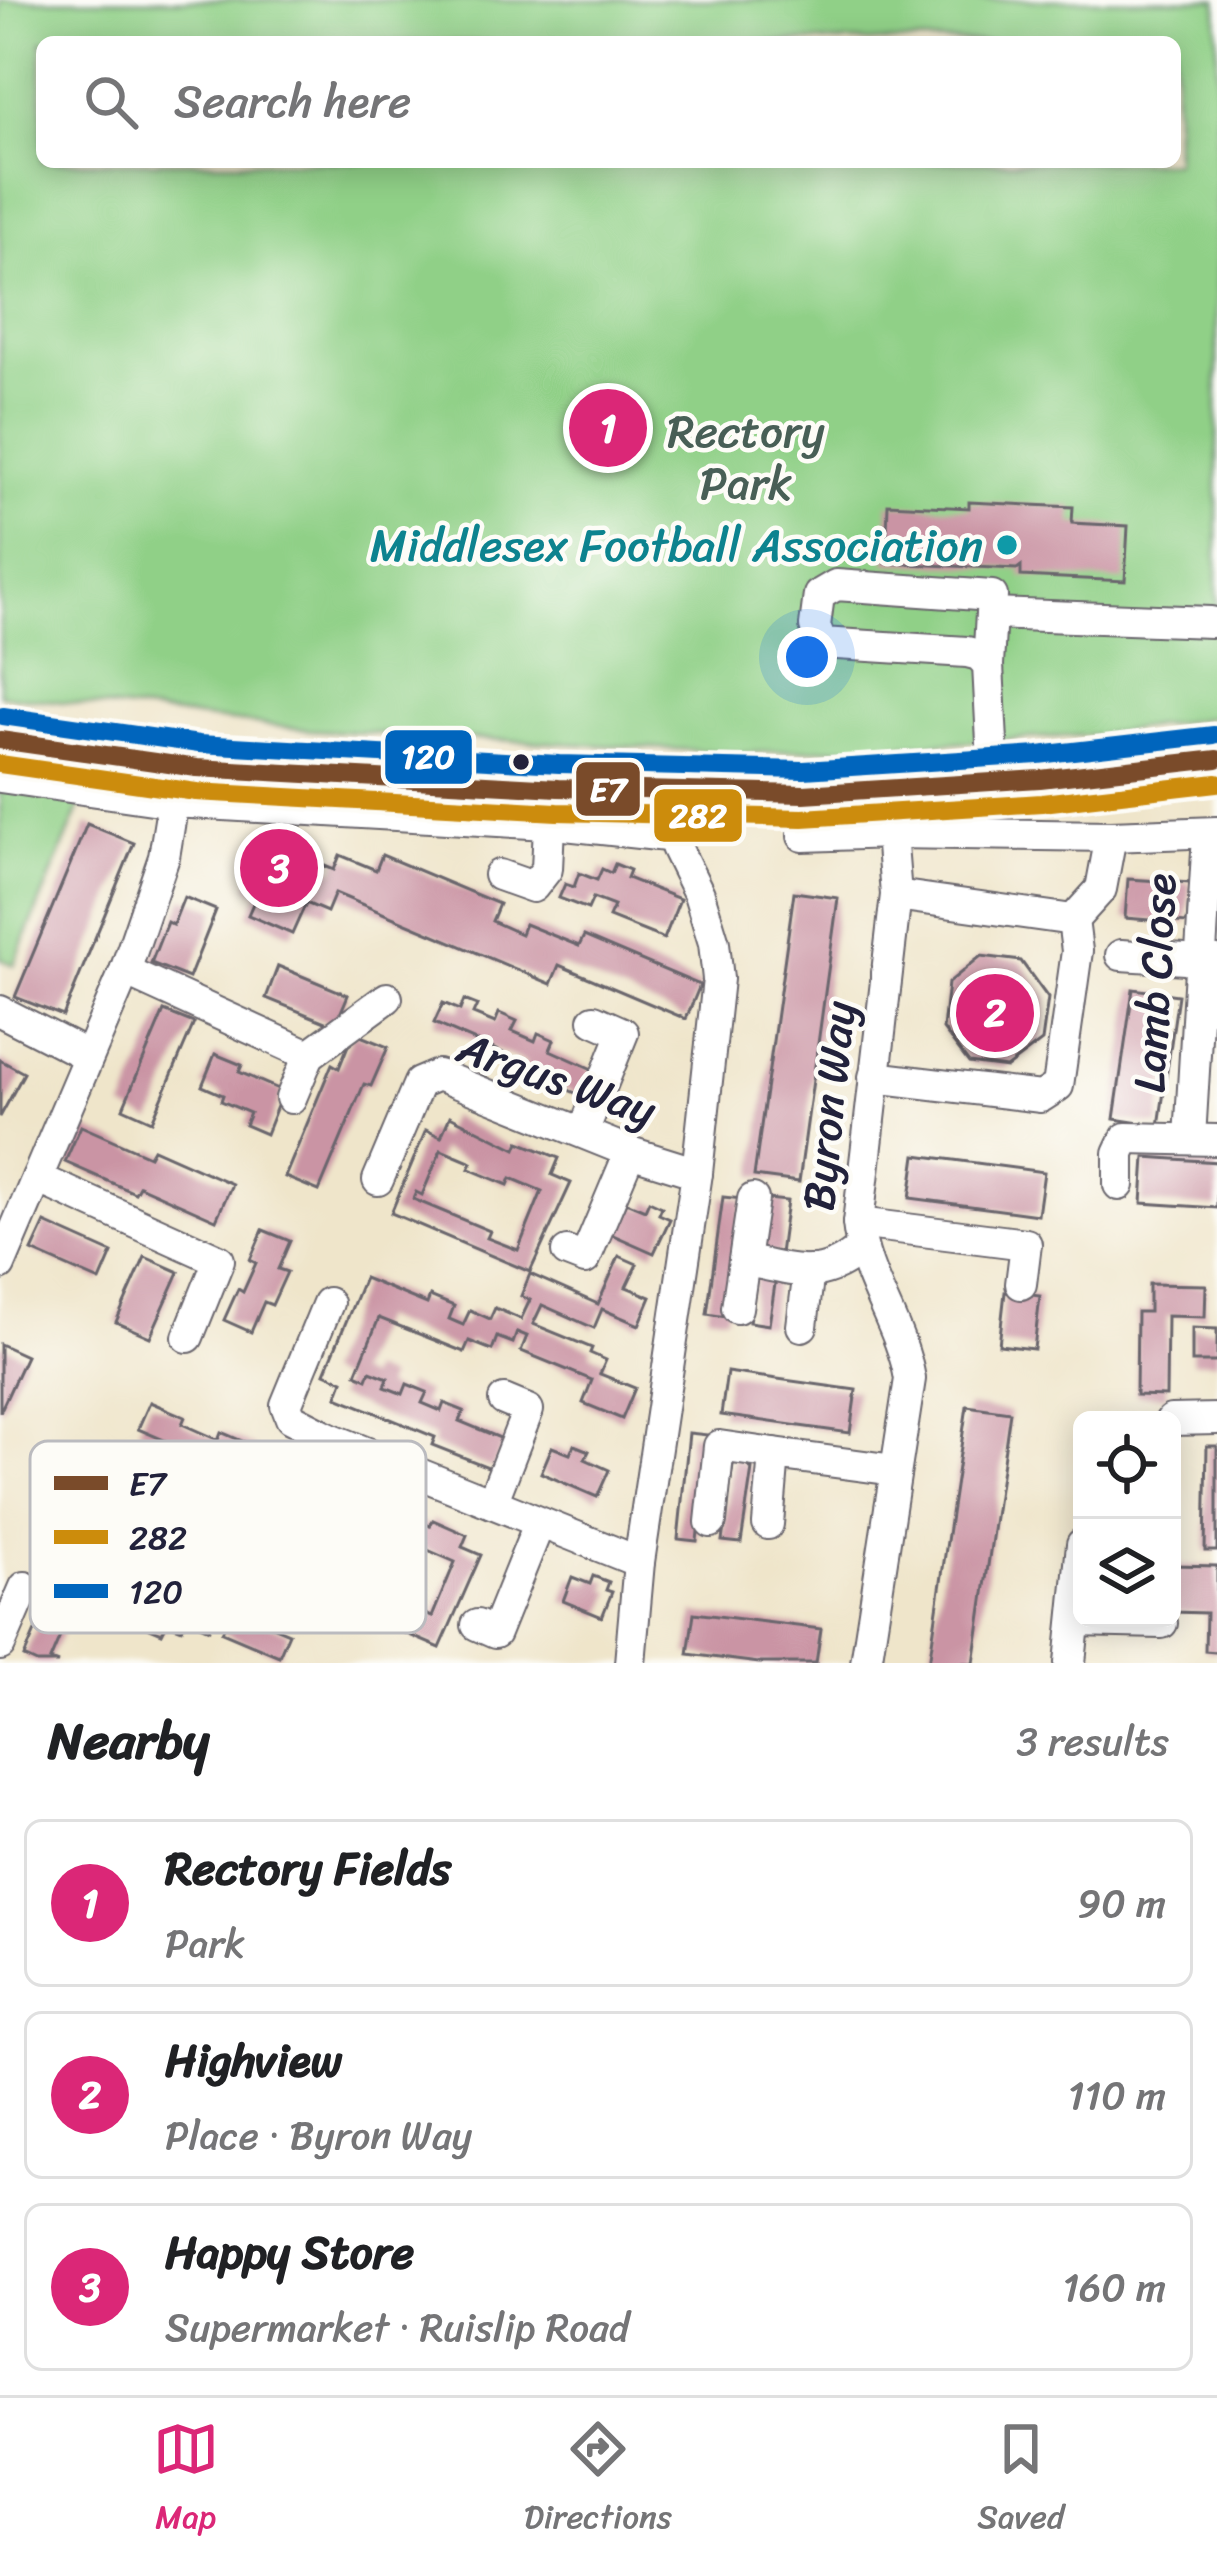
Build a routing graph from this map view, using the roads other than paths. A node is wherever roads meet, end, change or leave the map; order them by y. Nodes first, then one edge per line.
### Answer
1 (993, 614) junction
2 (1211, 622) dead end
3 (988, 665) junction
4 (0, 740) edge
5 (1217, 759) edge
6 (0, 777) edge
7 (994, 782) junction
8 (684, 792) junction
9 (804, 794) junction
10 (173, 802) junction
11 (549, 825) junction
12 (891, 833) junction
13 (1213, 833) edge
14 (1111, 836) junction
15 (676, 837) junction
16 (499, 875) dead end
17 (896, 895) junction
18 (1072, 920) junction
19 (1120, 955) dead end
20 (1209, 960) edge
21 (125, 971) junction
22 (387, 998) dead end
23 (0, 1011) edge
24 (594, 1021) dead end
25 (309, 1055) junction
26 (88, 1056) junction
27 (874, 1077) junction
28 (292, 1098) dead end
29 (583, 1132) junction
30 (1203, 1139) edge
31 (630, 1152) junction
32 (697, 1173) junction
33 (37, 1178) junction
34 (378, 1180) dead end
35 (1118, 1185) dead end
36 (753, 1199) dead end
37 (860, 1236) junction
38 (567, 1252) dead end
39 (744, 1261) junction
40 (0, 1265) edge
41 (808, 1271) junction
42 (1022, 1284) dead end
43 (328, 1303) dead end
44 (737, 1308) dead end
45 (802, 1326) dead end
46 (188, 1336) dead end
47 (504, 1400) dead end
48 (1217, 1419) edge
49 (1181, 1420) edge
50 (330, 1438) junction
51 (329, 1441) edge
52 (337, 1441) edge
53 (774, 1454) junction
54 (896, 1470) junction
55 (426, 1477) edge
56 (492, 1503) junction
57 (711, 1522) dead end
58 (539, 1524) junction
59 (768, 1524) dead end
60 (639, 1562) junction
61 (25, 1587) dead end
62 (477, 1625) dead end
63 (1075, 1627) edge
64 (0, 1645) edge
65 (630, 1663) edge
66 (866, 1663) edge
67 (1070, 1663) edge

1 - 2 street
1 - 3 street
1 - 3 street
3 - 7 street
4 - 8 main road
5 - 7 main road
6 - 10 street
7 - 9 main road
8 - 9 main road
8 - 15 street
9 - 12 street
10 - 11 street
10 - 21 street
11 - 15 street
11 - 16 street
12 - 14 street
12 - 17 street, Byron Way
13 - 14 street
13 - 20 street, Lamb Close
14 - 18 street
15 - 32 street
17 - 18 street
17 - 27 street, Byron Way
18 - 27 street
19 - 20 street
20 - 30 street, Lamb Close
21 - 25 street
21 - 26 street
22 - 25 street
23 - 26 street
24 - 29 street
25 - 28 street
26 - 33 street
27 - 37 street, Byron Way
29 - 31 street, Argus Way
29 - 34 street, Argus Way
30 - 35 street
31 - 32 street, Argus Way
31 - 38 street
32 - 60 street
33 - 40 street
33 - 46 street
36 - 39 street
37 - 41 street
37 - 42 street
37 - 54 street, Byron Way
39 - 41 street
39 - 44 street
41 - 45 street
43 - 50 street
47 - 56 street
48 - 49 street
50 - 51 street
50 - 52 street
53 - 54 street
53 - 57 street
53 - 59 street
54 - 66 street, Byron Way
55 - 56 street
56 - 58 street
58 - 60 street
58 - 62 street
60 - 65 street
61 - 64 street
63 - 67 street

